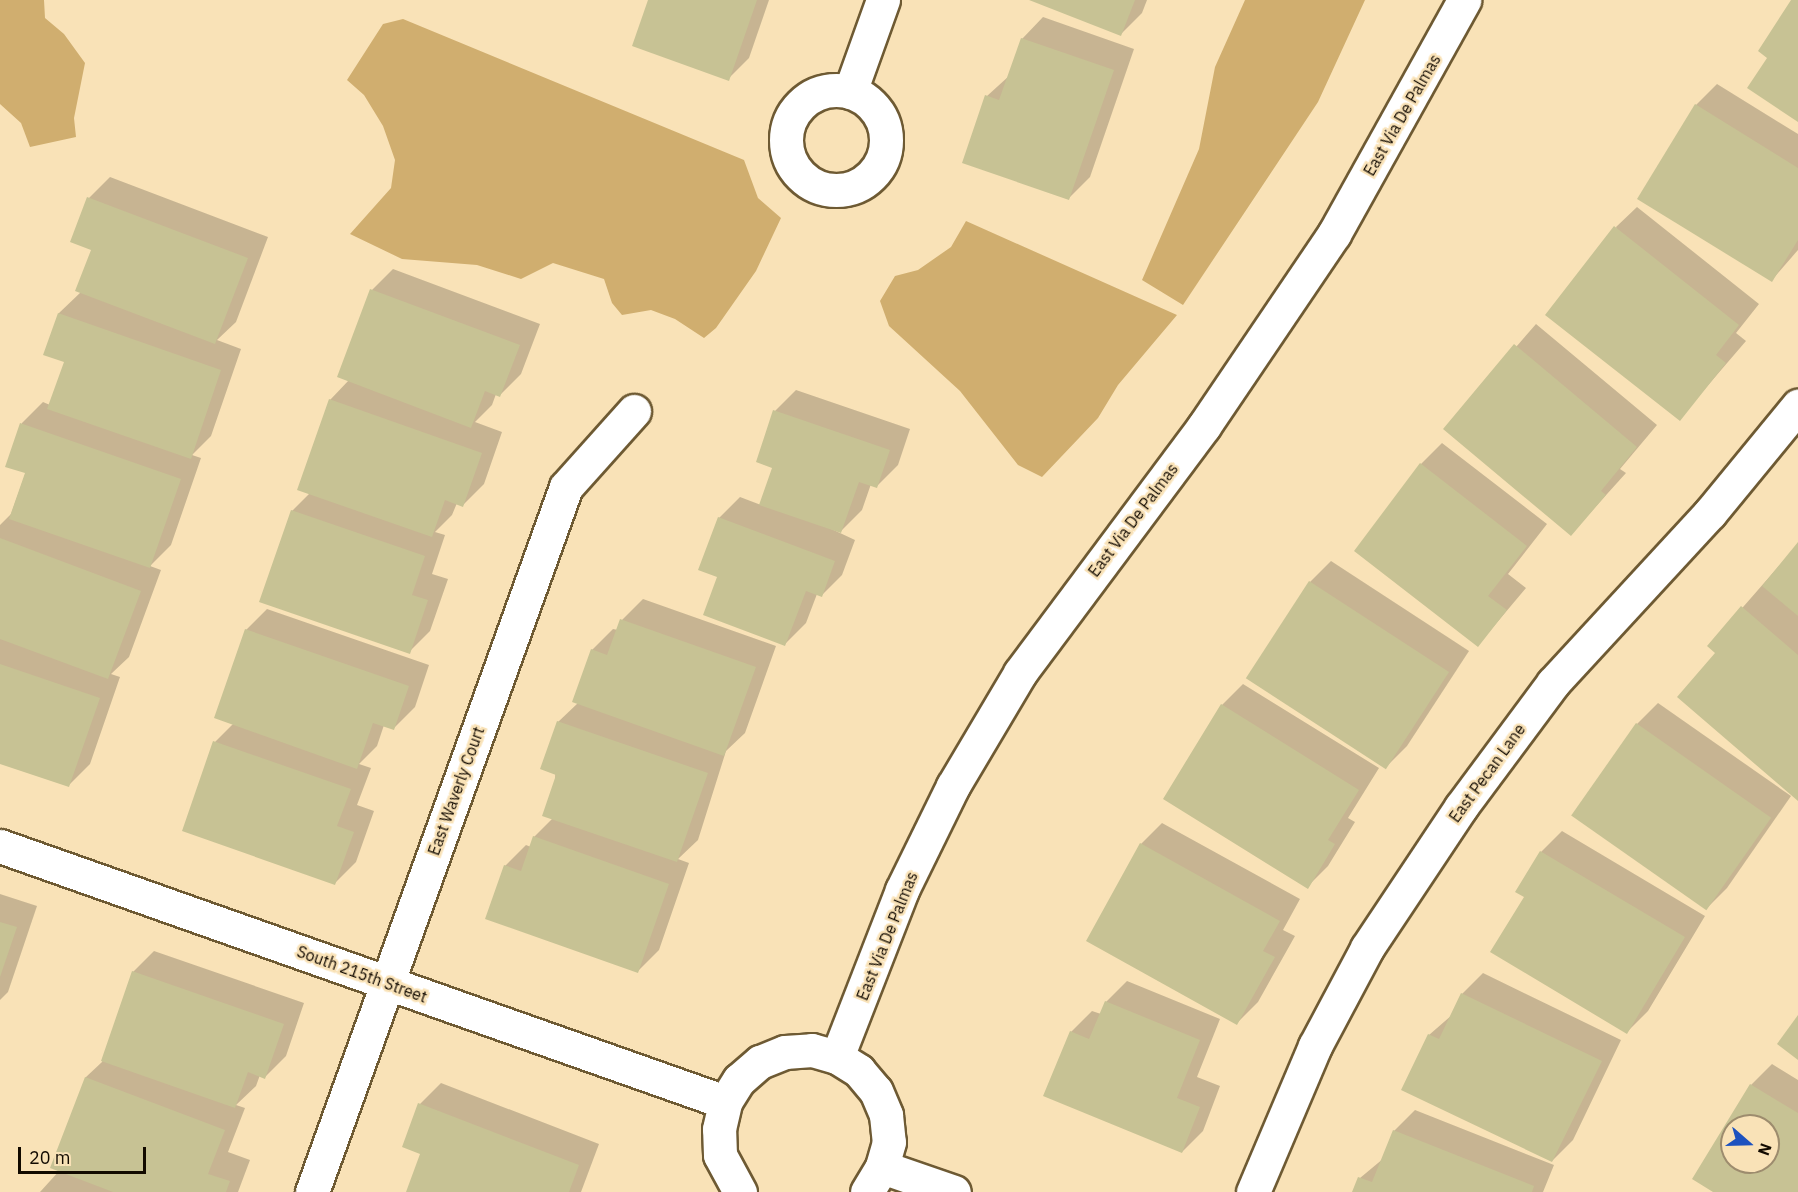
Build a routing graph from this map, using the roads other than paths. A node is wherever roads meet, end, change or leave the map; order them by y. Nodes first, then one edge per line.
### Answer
1 (883, 0) edge
2 (1464, 0) edge
3 (850, 92) dead end
4 (1798, 406) edge
5 (634, 411) dead end
6 (0, 846) edge
7 (387, 983) junction
8 (837, 1057) junction
9 (725, 1102) junction
10 (874, 1180) edge
11 (312, 1192) edge
12 (740, 1192) edge
13 (954, 1192) edge
14 (1253, 1192) edge

1 - 3 street
2 - 8 street, East Via De Palmas
4 - 14 street, East Pecan Lane
5 - 7 street, East Waverly Court
6 - 7 street, South 215th Street
7 - 9 street, South 215th Street
7 - 11 street, East Waverly Court
8 - 9 street
8 - 10 street
9 - 12 street
10 - 13 street

